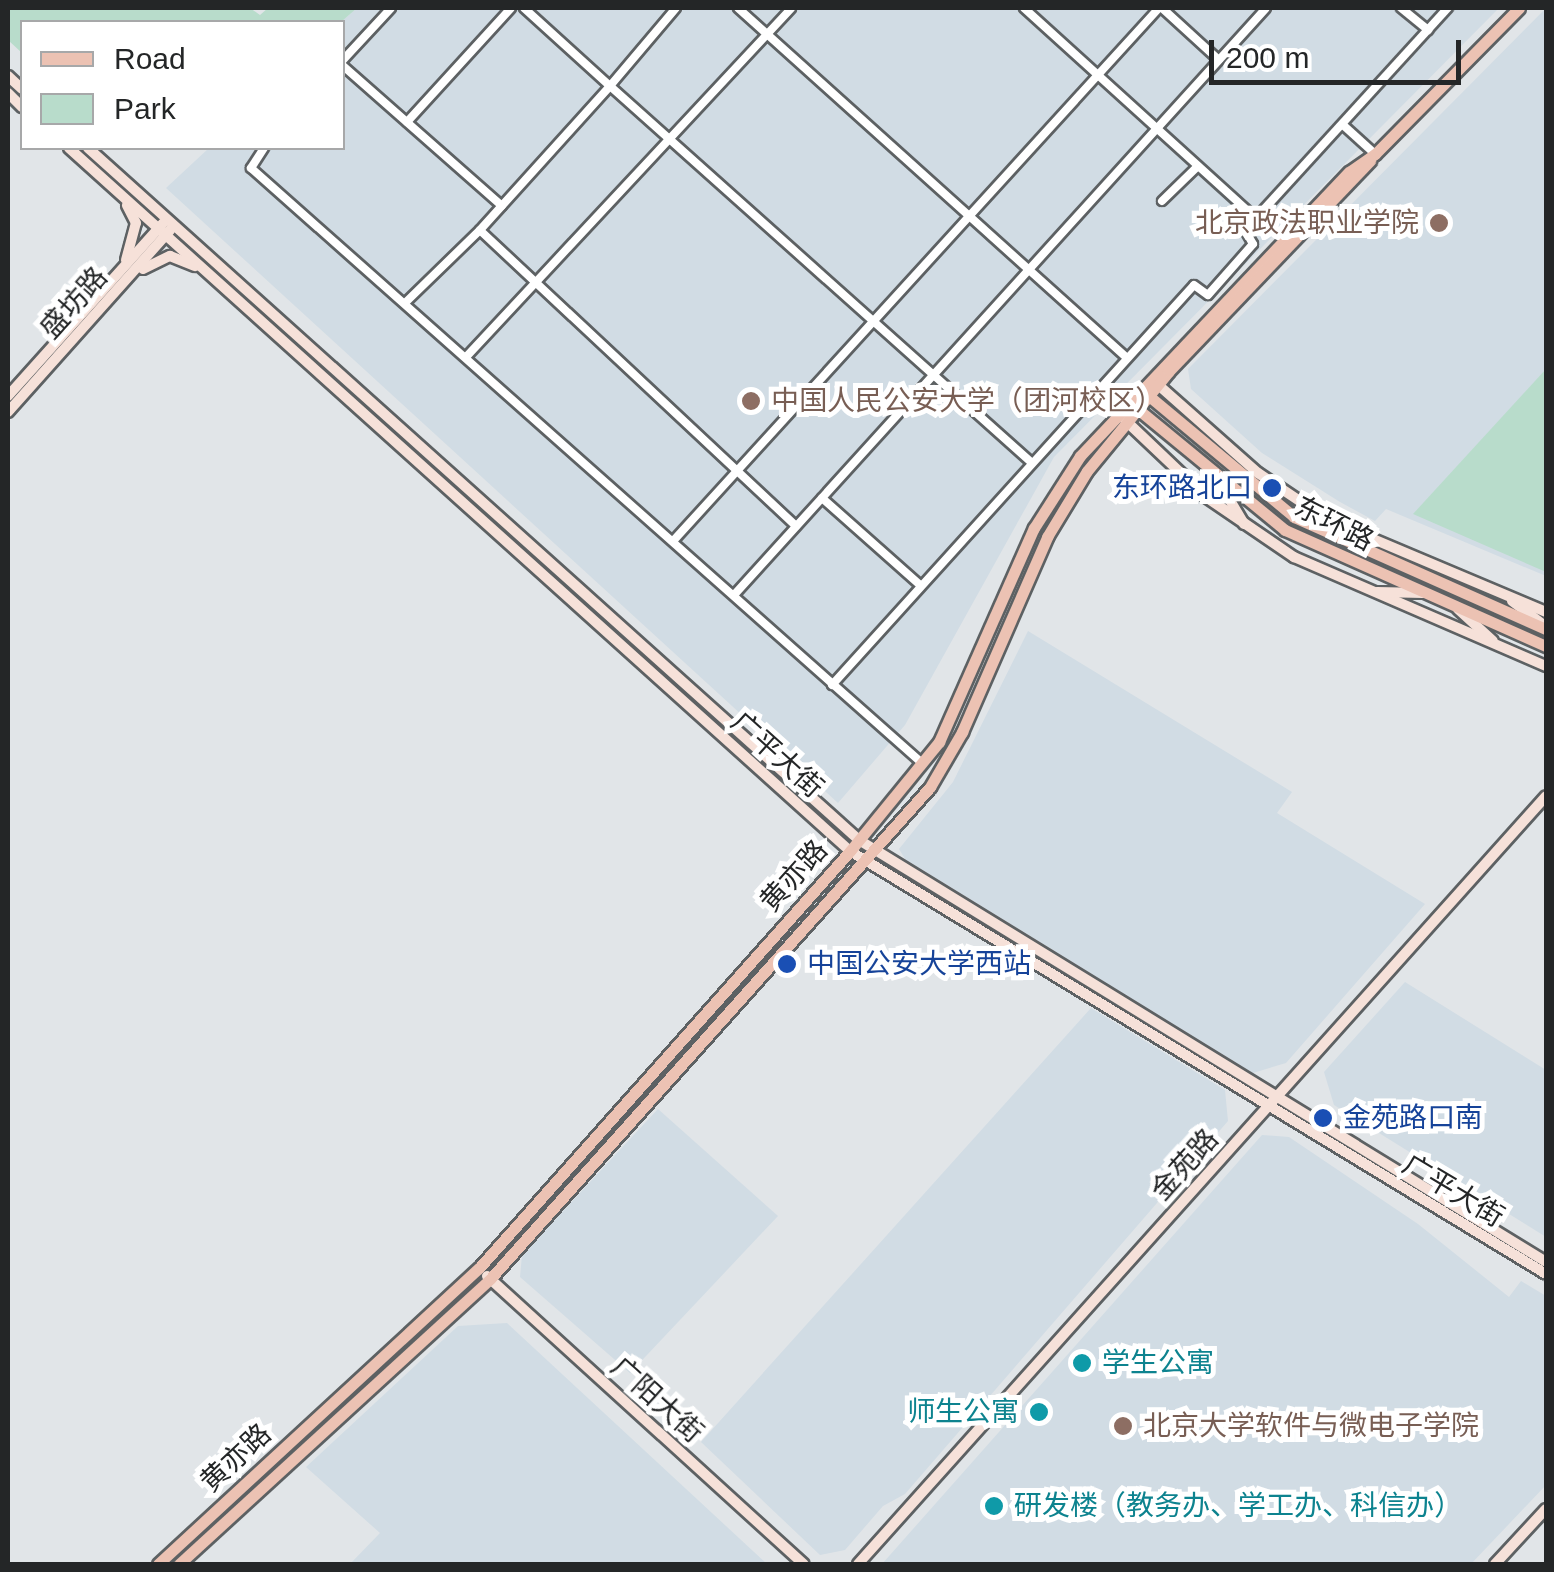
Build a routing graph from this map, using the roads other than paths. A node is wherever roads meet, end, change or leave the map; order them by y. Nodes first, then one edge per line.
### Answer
1 (391, 8) edge
2 (511, 8) edge
3 (524, 8) edge
4 (676, 8) edge
5 (738, 8) edge
6 (791, 8) edge
7 (1024, 8) edge
8 (1161, 8) edge
9 (1266, 8) edge
10 (1401, 8) edge
11 (1448, 8) edge
12 (1519, 8) edge
13 (1428, 30) junction
14 (768, 32) junction
15 (345, 60) edge
16 (1219, 60) junction
17 (345, 66) edge
18 (1097, 76) junction
19 (610, 86) junction
20 (406, 122) junction
21 (1343, 125) junction
22 (1156, 130) junction
23 (668, 136) junction
24 (70, 150) edge
25 (90, 150) edge
26 (263, 150) edge
27 (1376, 154) junction
28 (1198, 166) junction
29 (112, 186) junction
30 (1162, 201) dead end
31 (502, 206) junction
32 (970, 216) junction
33 (1256, 218) junction
34 (167, 226) junction
35 (480, 230) junction
36 (1029, 269) junction
37 (121, 270) junction
38 (210, 274) junction
39 (532, 284) junction
40 (108, 298) junction
41 (407, 302) junction
42 (873, 323) junction
43 (468, 356) junction
44 (1127, 358) junction
45 (934, 374) junction
46 (1154, 381) junction
47 (1144, 391) junction
48 (8, 396) edge
49 (1132, 404) junction
50 (8, 412) edge
51 (1121, 417) junction
52 (1031, 462) junction
53 (738, 472) junction
54 (1218, 480) junction
55 (822, 498) junction
56 (796, 526) junction
57 (1248, 529) junction
58 (1334, 539) junction
59 (1375, 539) junction
60 (674, 540) junction
61 (919, 584) junction
62 (1371, 592) junction
63 (1501, 592) junction
64 (734, 594) junction
65 (1423, 594) junction
66 (1457, 608) junction
67 (1546, 612) edge
68 (1546, 628) edge
69 (1500, 646) junction
70 (1546, 646) edge
71 (1546, 666) edge
72 (832, 685) junction
73 (923, 764) junction
74 (1546, 796) edge
75 (854, 846) junction
76 (876, 850) junction
77 (865, 862) junction
78 (1273, 1101) junction
79 (1546, 1262) edge
80 (479, 1268) junction
81 (1546, 1274) edge
82 (490, 1279) junction
83 (1546, 1508) edge
84 (158, 1564) edge
85 (180, 1564) edge
86 (804, 1564) edge
87 (858, 1564) edge
88 (1495, 1564) edge

1 - 15 street
2 - 20 street
3 - 19 street
4 - 19 street
5 - 14 street
6 - 14 street
7 - 18 street
8 - 16 street
8 - 18 street
9 - 16 street
10 - 13 street
11 - 13 street
12 - 27 main road, 黄亦路
13 - 21 street
14 - 23 street
14 - 32 street
16 - 22 street
17 - 20 street
18 - 22 street
18 - 32 street
19 - 23 street
19 - 31 street
20 - 31 street
21 - 27 street
21 - 33 street
22 - 28 street
22 - 36 street
23 - 39 street
23 - 42 street
24 - 29 street, 广平大街
25 - 34 street, 广平大街
26 - 41 street
27 - 46 main road, 黄亦路
28 - 30 street
28 - 33 street
29 - 34 street, 广平大街
29 - 37 street
31 - 35 street
32 - 36 street
32 - 42 street
33 - 44 street
34 - 37 street, 盛坊路
34 - 38 street, 广平大街
34 - 40 street, 盛坊路
34 - 75 street, 广平大街
35 - 39 street
35 - 41 street
36 - 44 street
36 - 45 street
37 - 48 street, 盛坊路
38 - 40 street
38 - 75 street, 广平大街
39 - 43 street
39 - 53 street
40 - 50 street, 盛坊路
41 - 43 street
42 - 45 street
42 - 53 street
43 - 60 street
44 - 52 street
45 - 52 street
45 - 55 street
46 - 47 main road, 黄亦路
46 - 59 street
47 - 49 main road, 黄亦路
47 - 58 main road, 东环路
49 - 51 main road, 黄亦路
49 - 54 main road, 东环路
51 - 57 street
51 - 73 main road, 黄亦路
51 - 76 main road, 黄亦路
52 - 61 street
53 - 56 street
53 - 60 street
54 - 57 street
54 - 65 main road, 东环路
55 - 56 street
55 - 61 street
56 - 64 street
57 - 62 street
58 - 59 street
58 - 68 main road, 东环路
59 - 63 street
60 - 64 street
61 - 72 street
62 - 65 street
62 - 69 street
63 - 67 street
63 - 68 street
64 - 72 street
65 - 66 main road, 东环路
66 - 69 street
66 - 70 main road, 东环路
69 - 71 street
72 - 73 street
73 - 75 main road, 黄亦路
74 - 78 street, 金苑路
75 - 76 street, 广平大街
75 - 77 street, 广平大街
75 - 80 main road, 黄亦路
76 - 77 main road, 黄亦路
76 - 78 street, 广平大街
77 - 78 street, 广平大街
77 - 82 main road, 黄亦路
78 - 79 street, 广平大街
78 - 81 street, 广平大街
78 - 87 street, 金苑路
80 - 82 street, 广阳大街
80 - 84 main road, 黄亦路
82 - 85 main road, 黄亦路
82 - 86 street, 广阳大街
83 - 88 street

